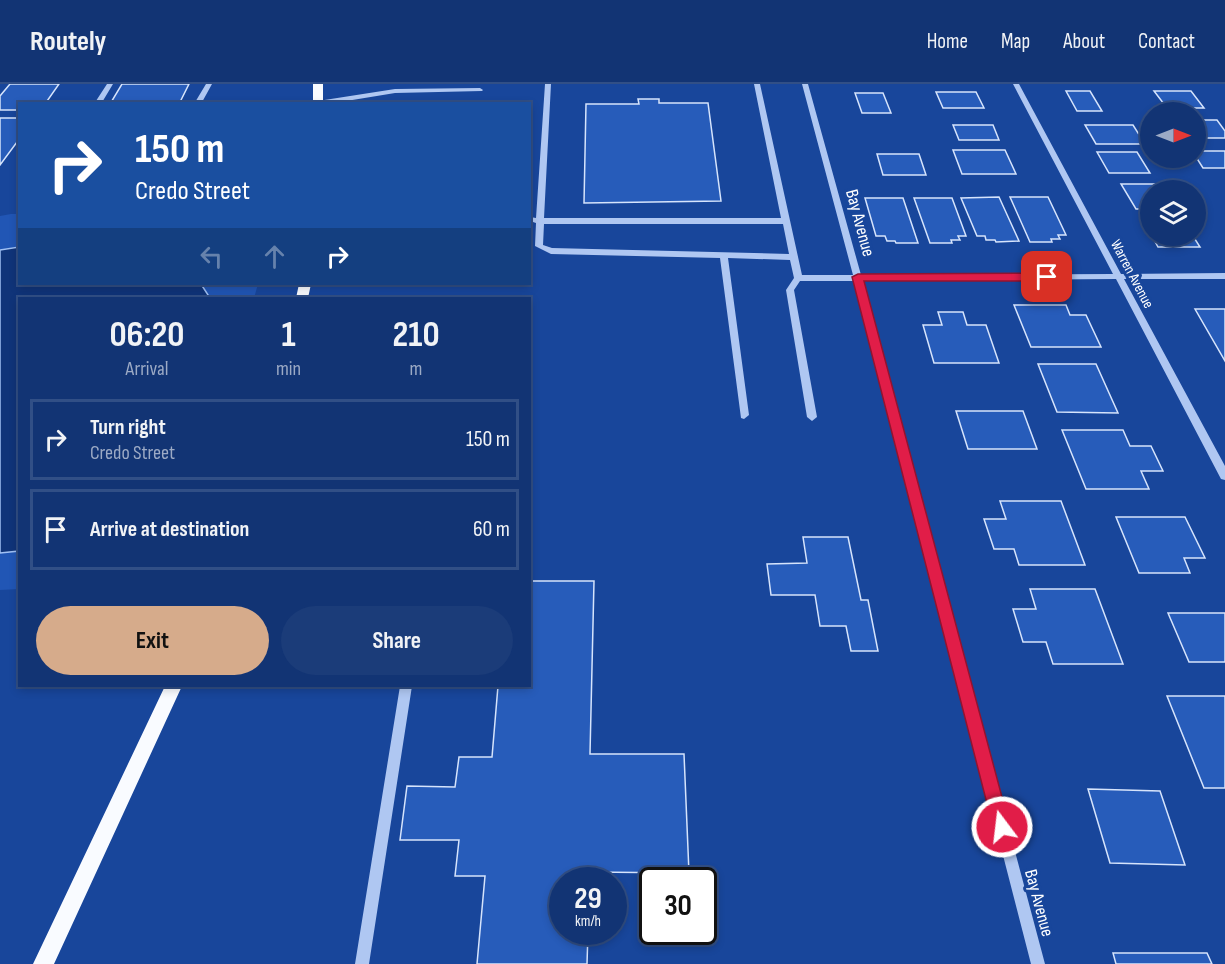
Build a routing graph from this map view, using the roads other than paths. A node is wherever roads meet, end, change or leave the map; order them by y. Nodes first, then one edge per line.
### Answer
1 (110, 84) edge
2 (209, 84) edge
3 (318, 84) edge
4 (548, 84) edge
5 (757, 84) edge
6 (805, 84) edge
7 (1017, 84) edge
8 (480, 90) dead end
9 (98, 102) edge
10 (198, 102) edge
11 (318, 102) edge
12 (324, 102) edge
13 (531, 219) edge
14 (540, 221) junction
15 (787, 221) junction
16 (724, 256) junction
17 (793, 257) junction
18 (1225, 276) edge
19 (858, 277) junction
20 (1119, 277) junction
21 (798, 278) junction
22 (744, 415) dead end
23 (812, 417) dead end
24 (1225, 476) edge
25 (174, 687) edge
26 (406, 687) edge
27 (43, 964) edge
28 (362, 964) edge
29 (1038, 964) edge

1 - 9 street
2 - 10 street
3 - 11 main road
4 - 14 street
5 - 15 street
6 - 19 street, Bay Avenue
7 - 20 street, Warren Avenue
8 - 12 street
13 - 14 street
14 - 15 street
14 - 16 street
15 - 17 street
16 - 17 street
16 - 22 street
17 - 21 street
18 - 20 street
19 - 20 street
19 - 21 street
19 - 29 street, Bay Avenue
20 - 24 street, Warren Avenue
21 - 23 street
25 - 27 main road
26 - 28 street

